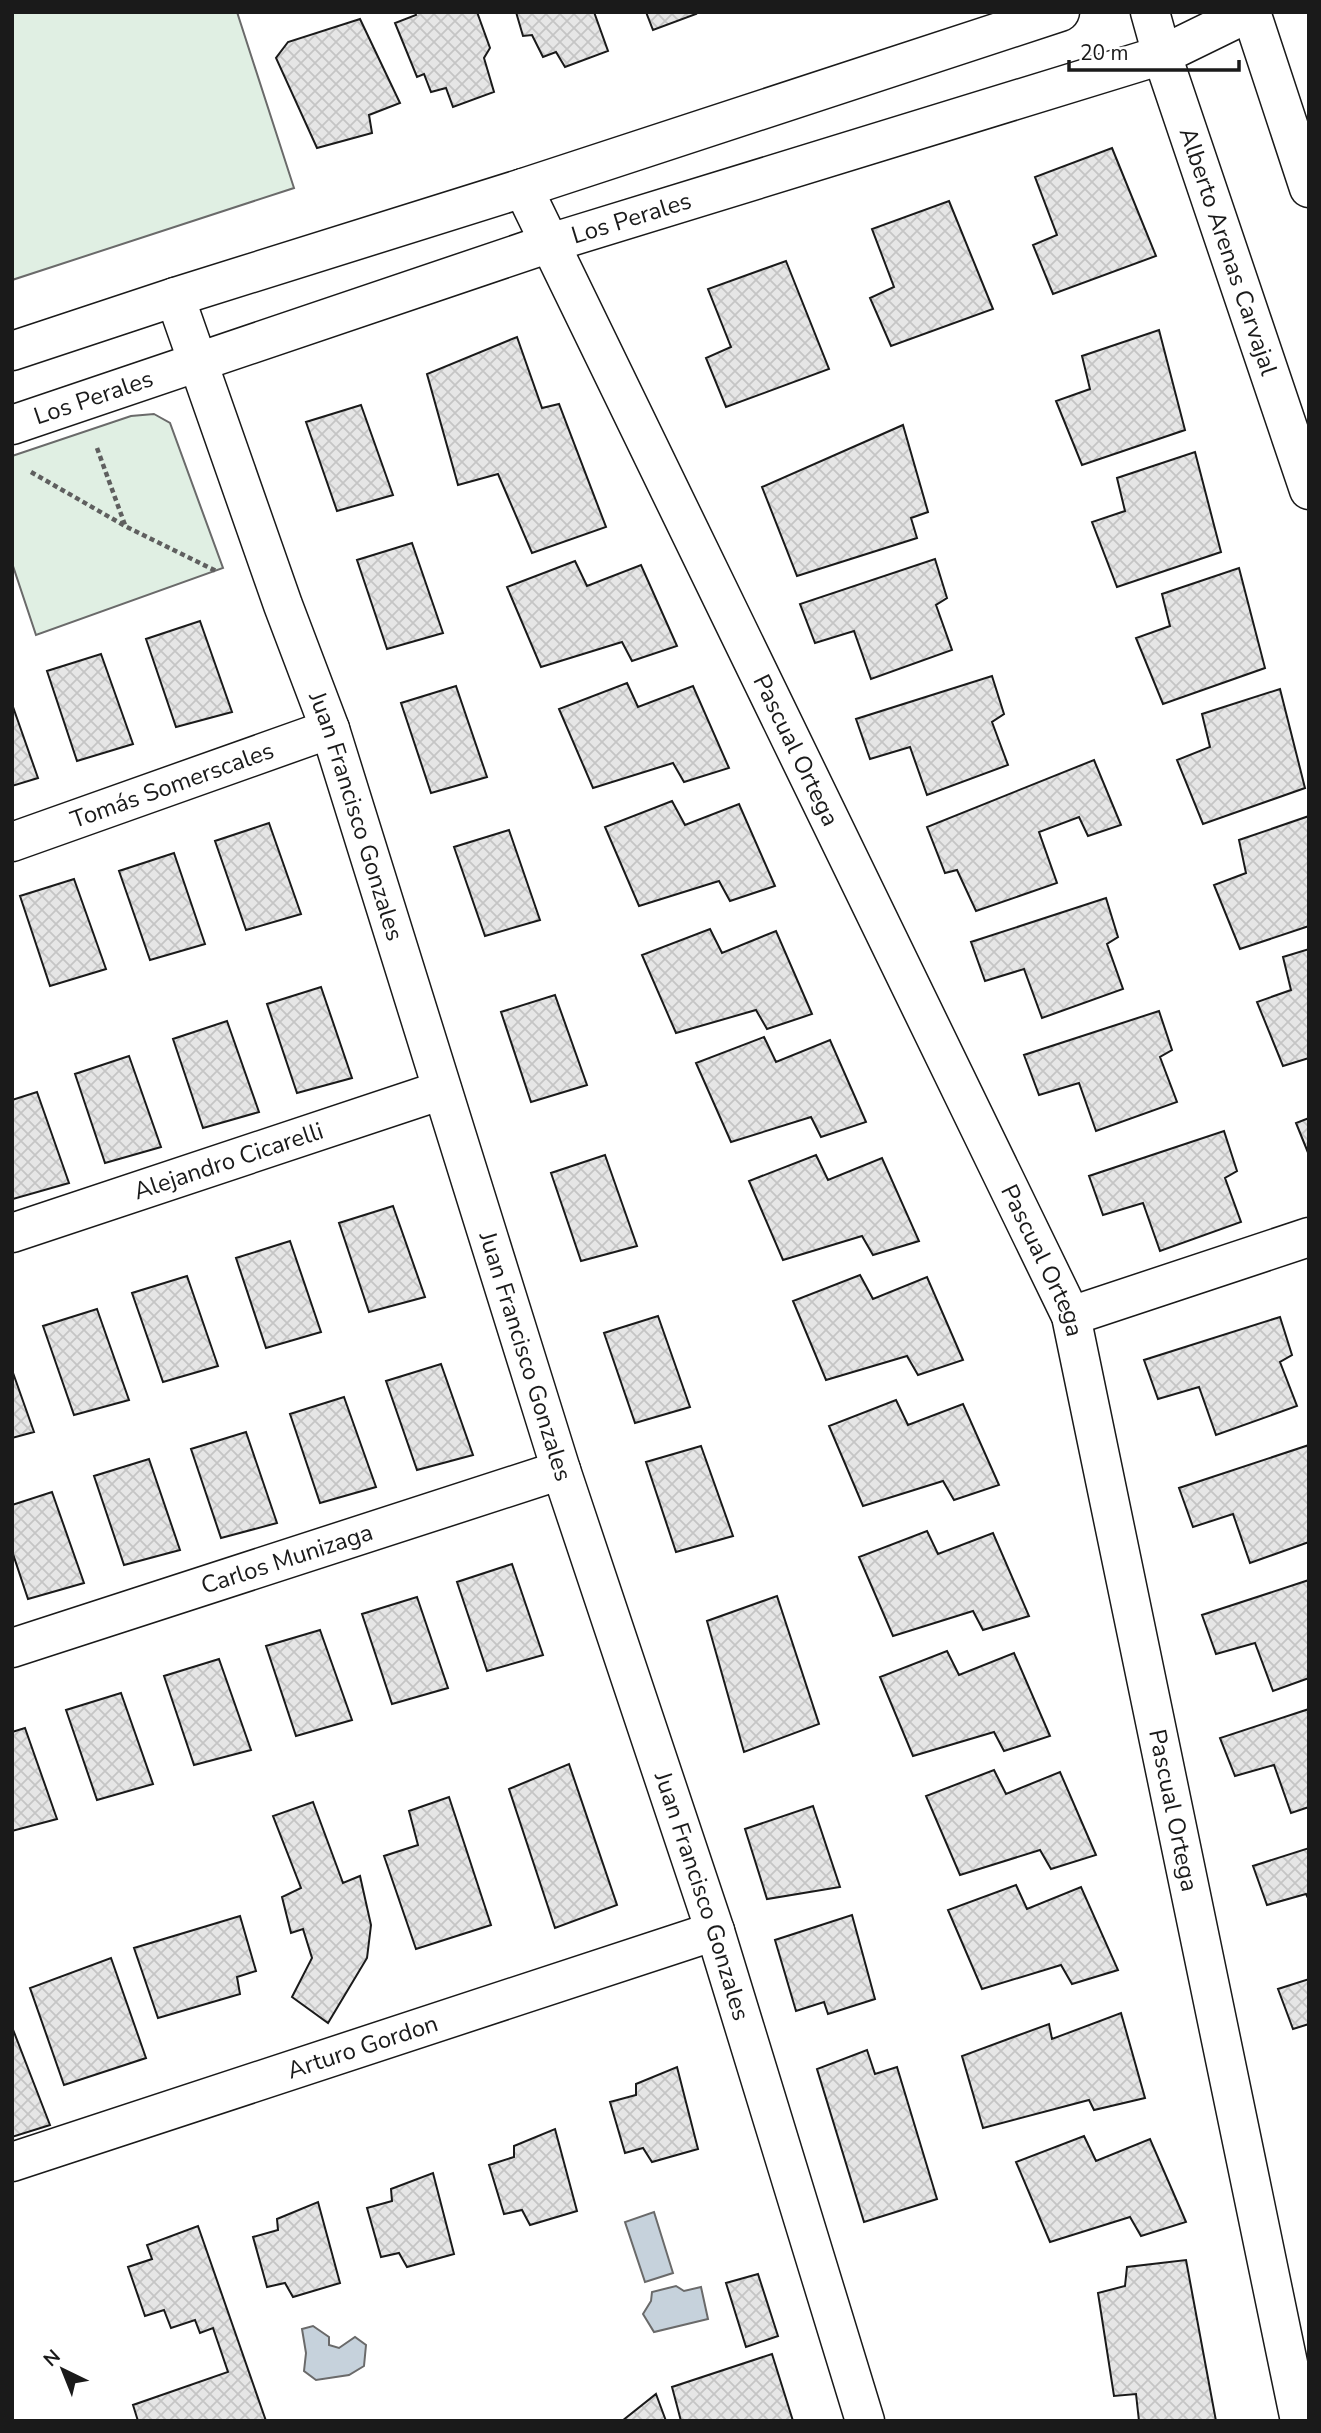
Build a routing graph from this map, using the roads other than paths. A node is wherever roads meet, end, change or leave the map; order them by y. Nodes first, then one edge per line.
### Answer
1 (1060, 12) edge
2 (1150, 12) edge
3 (1250, 12) edge
4 (1162, 55) junction
5 (523, 188) junction
6 (1309, 188) edge
7 (550, 243) junction
8 (175, 297) junction
9 (12, 351) edge
10 (199, 363) junction
11 (12, 425) edge
12 (1309, 490) edge
13 (330, 729) junction
14 (12, 842) edge
15 (442, 1090) junction
16 (12, 1233) edge
17 (1309, 1237) edge
18 (1071, 1317) junction
19 (561, 1470) junction
20 (12, 1648) edge
21 (715, 1931) junction
22 (12, 2162) edge
23 (865, 2421) edge
24 (1300, 2421) edge

1 - 5 street
2 - 4 street, Alberto Arenas Carvajal
3 - 4 street, Los Perales
3 - 6 street
4 - 7 street, Los Perales
4 - 12 street, Alberto Arenas Carvajal
5 - 7 street, Pascual Ortega
5 - 8 street
7 - 10 street, Los Perales
7 - 18 street, Pascual Ortega
8 - 9 street
8 - 10 street, Juan Francisco Gonzales
10 - 11 street, Los Perales
10 - 13 street, Juan Francisco Gonzales
13 - 14 street, Tomás Somerscales
13 - 15 street, Juan Francisco Gonzales
15 - 16 street, Alejandro Cicarelli
15 - 19 street, Juan Francisco Gonzales
17 - 18 street
18 - 24 street, Pascual Ortega
19 - 20 street, Carlos Munizaga
19 - 21 street, Juan Francisco Gonzales
21 - 22 street, Arturo Gordon
21 - 23 street, Juan Francisco Gonzales

